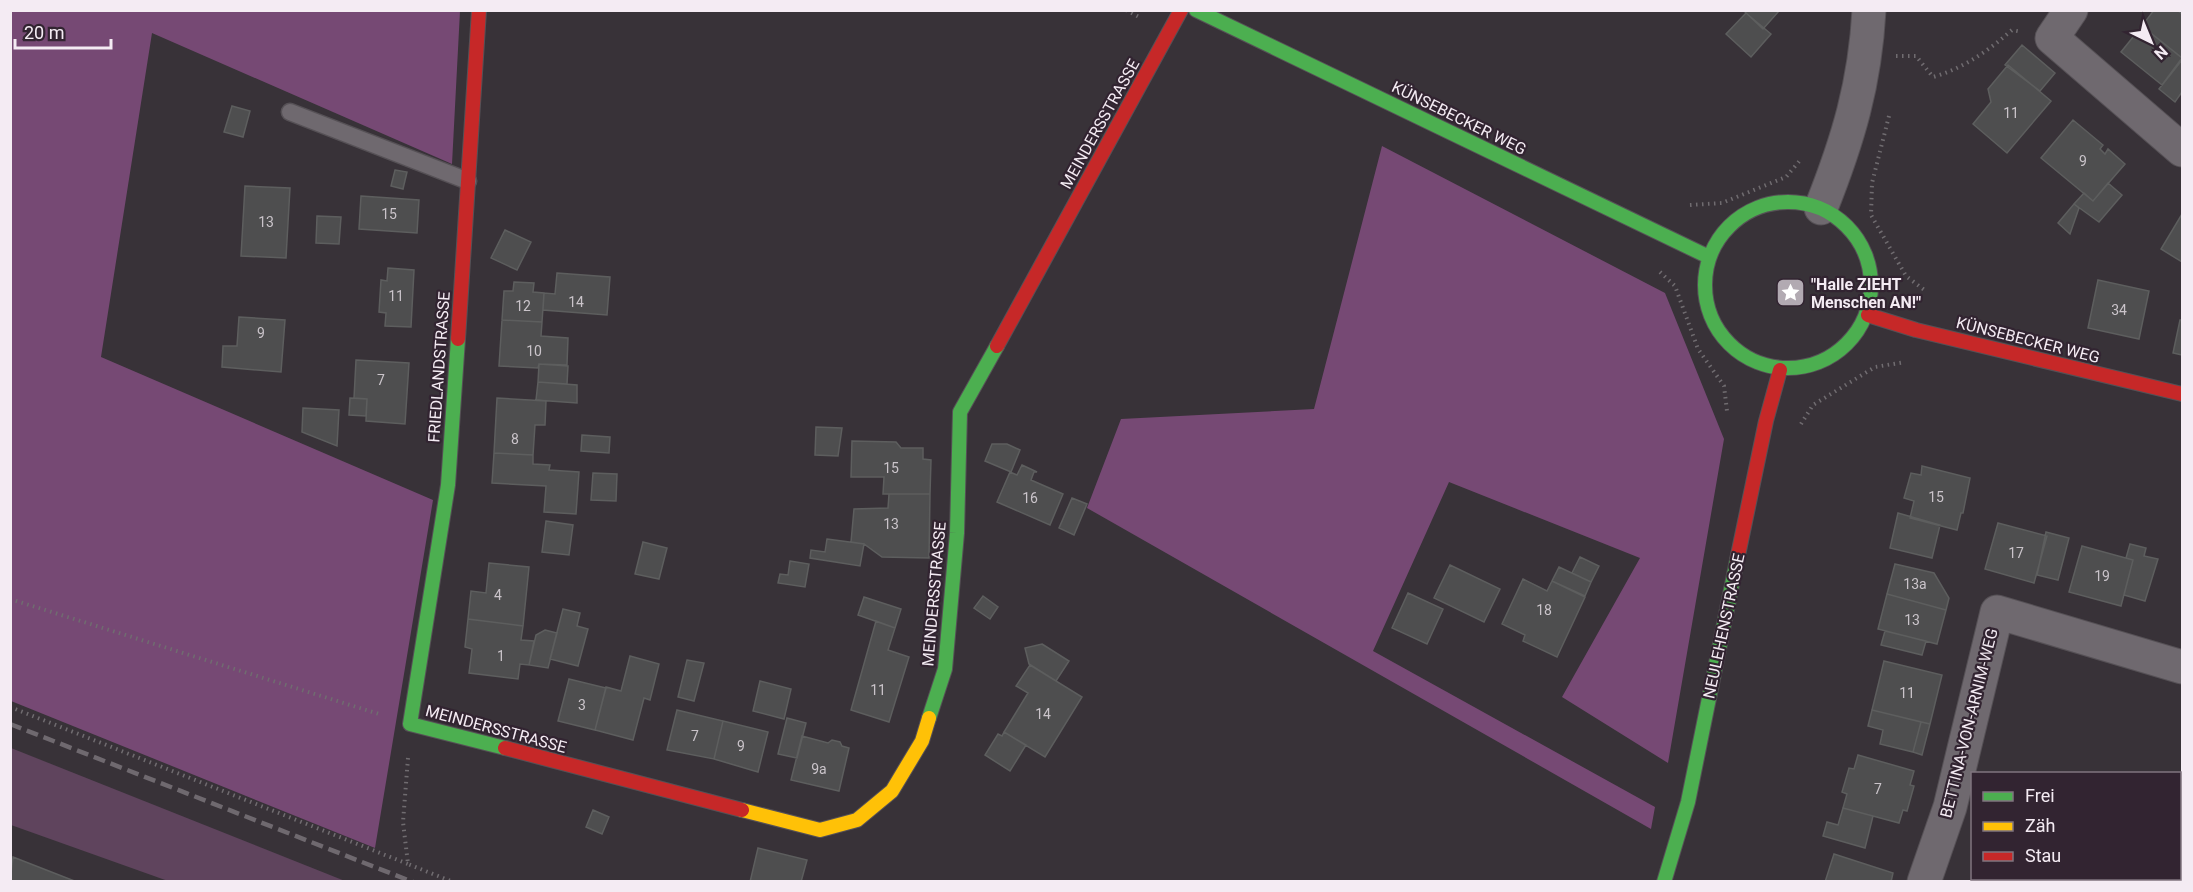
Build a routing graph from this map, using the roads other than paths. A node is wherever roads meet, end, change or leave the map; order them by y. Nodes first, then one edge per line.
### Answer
1 (479, 10) edge
2 (1181, 10) edge
3 (1196, 10) edge
4 (1869, 10) edge
5 (2071, 10) edge
6 (290, 112) dead end
7 (2182, 150) edge
8 (468, 181) junction
9 (1821, 208) junction
10 (1709, 257) junction
11 (1868, 315) junction
12 (1780, 370) junction
13 (2182, 394) edge
14 (2182, 667) edge
15 (410, 724) joint
16 (1664, 882) edge
17 (1924, 882) edge

1 - 8 street, FRIEDLANDSTRASSE
2 - 15 street, MEINDERSSTRASSE
3 - 10 street, KÜNSEBECKER WEG
4 - 9 street
5 - 7 street
6 - 8 lane
8 - 15 street, FRIEDLANDSTRASSE
9 - 10 street
9 - 11 street
10 - 12 street
11 - 12 street
11 - 13 street, KÜNSEBECKER WEG
12 - 16 street, NEULEHENSTRASSE
14 - 17 street, BETTINA-VON-ARNIM-WEG

